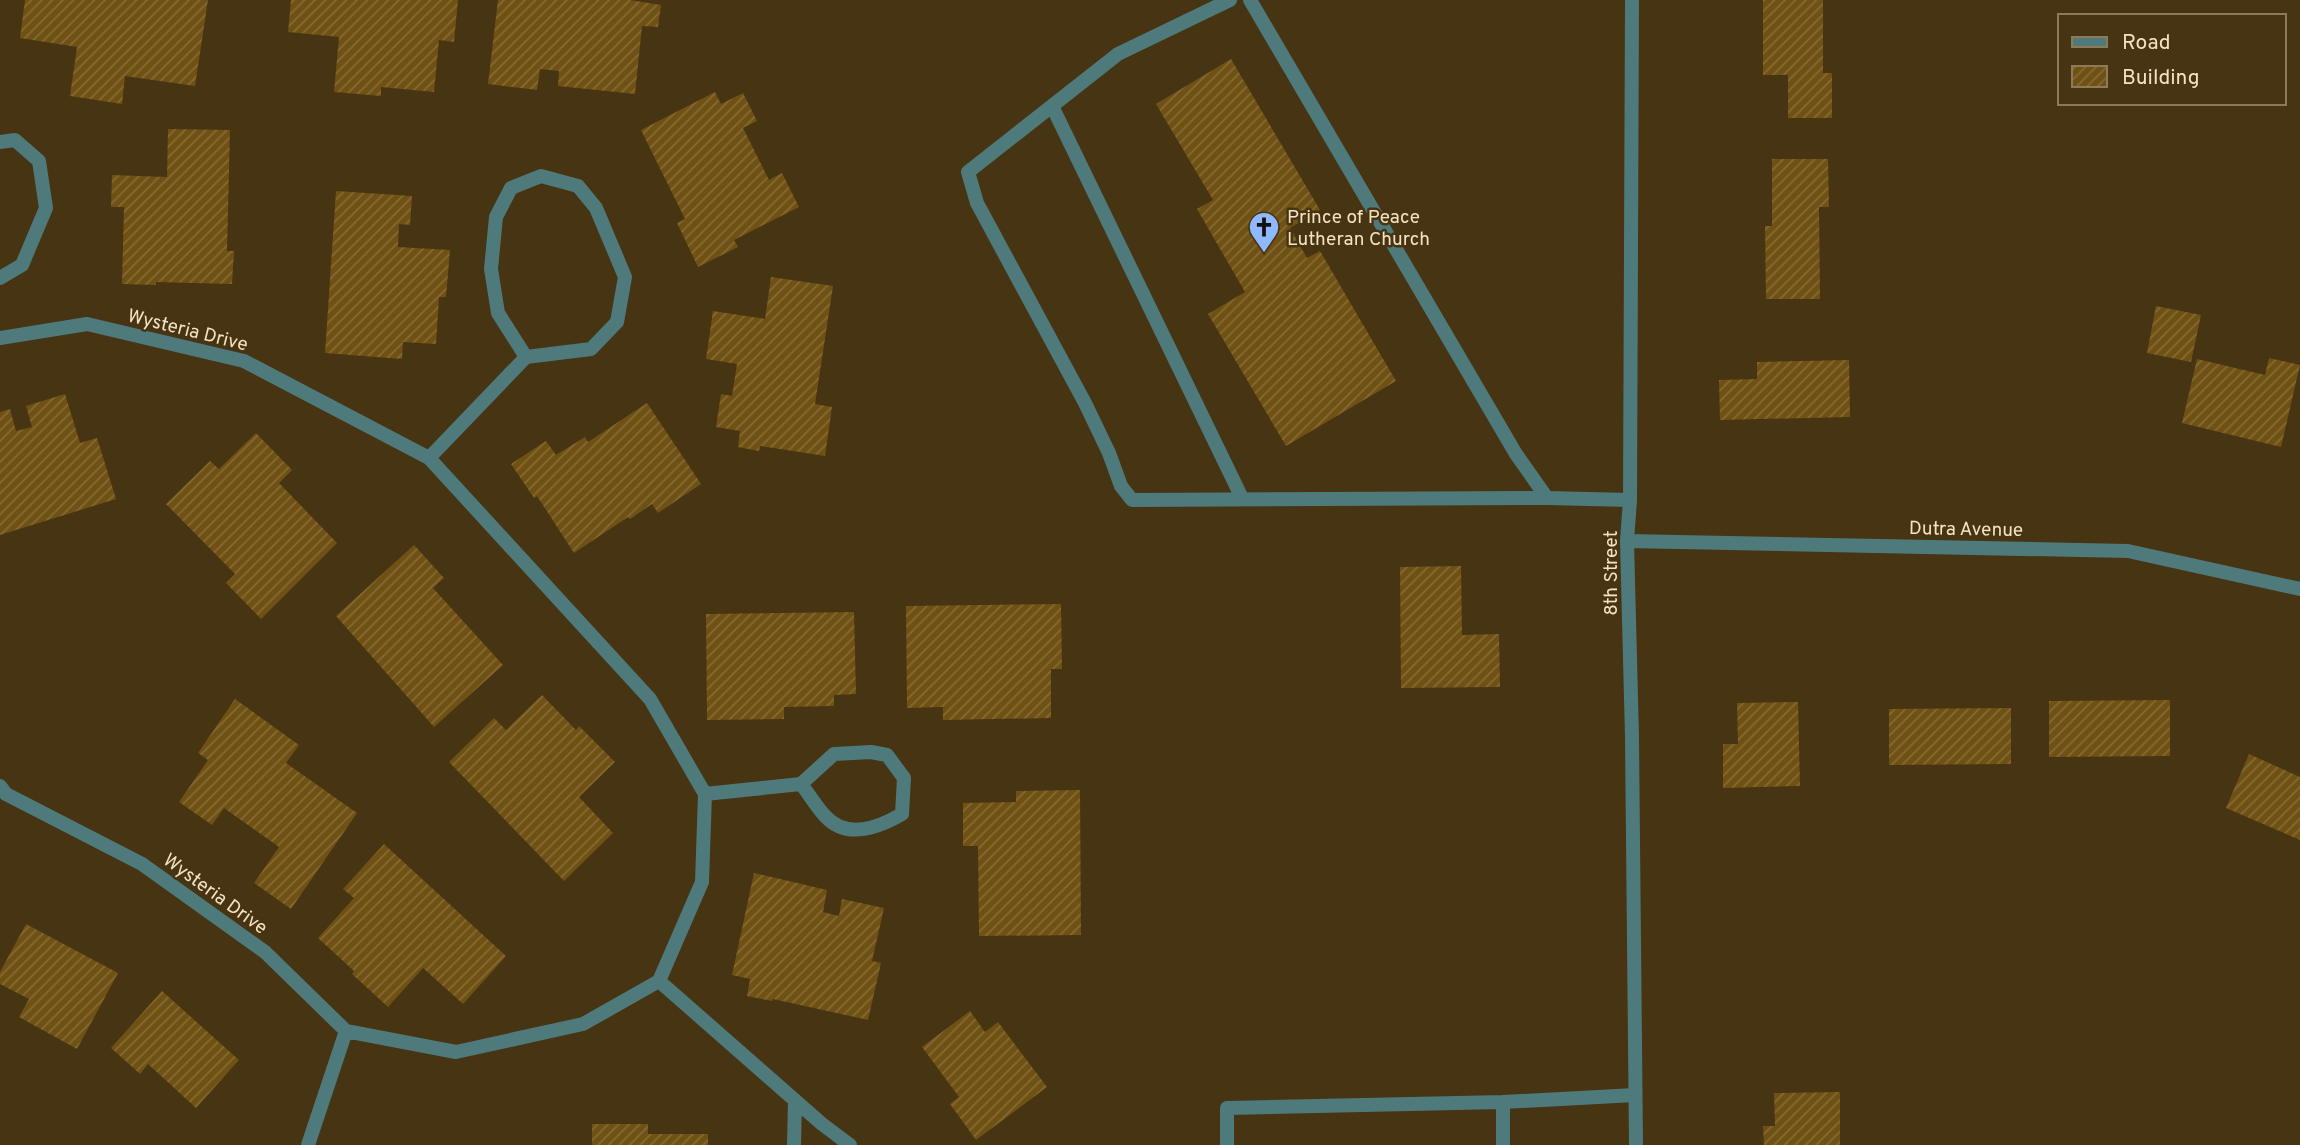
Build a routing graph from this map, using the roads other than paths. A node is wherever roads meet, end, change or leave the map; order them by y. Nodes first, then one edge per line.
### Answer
1 (1230, 0) edge
2 (1250, 0) edge
3 (1632, 0) edge
4 (1052, 106) junction
5 (0, 142) edge
6 (0, 278) edge
7 (0, 338) edge
8 (526, 357) junction
9 (429, 458) junction
10 (1242, 498) junction
11 (1547, 498) junction
12 (1630, 500) junction
13 (1627, 541) junction
14 (2300, 589) edge
15 (801, 784) junction
16 (705, 793) junction
17 (2, 794) edge
18 (659, 981) junction
19 (346, 1031) junction
20 (1635, 1095) junction
21 (795, 1100) junction
22 (1503, 1102) junction
23 (308, 1145) edge
24 (794, 1145) edge
25 (850, 1145) edge
26 (1227, 1145) edge
27 (1503, 1145) edge
28 (1636, 1145) edge

1 - 4 street
2 - 11 street
3 - 12 street, 8th Street
4 - 10 street
4 - 10 street
5 - 6 street
7 - 9 street, Wysteria Drive
8 - 8 street
8 - 9 street
9 - 16 street, Wysteria Drive
10 - 11 street
11 - 12 street
12 - 13 street, 8th Street
13 - 14 street, Dutra Avenue
13 - 20 street, 8th Street
15 - 15 street
15 - 16 street
16 - 18 street
17 - 19 street, Wysteria Drive
18 - 19 street
18 - 21 street
19 - 23 street
20 - 22 street
20 - 28 street, 8th Street
21 - 24 street
21 - 25 street
22 - 26 street
22 - 27 street

